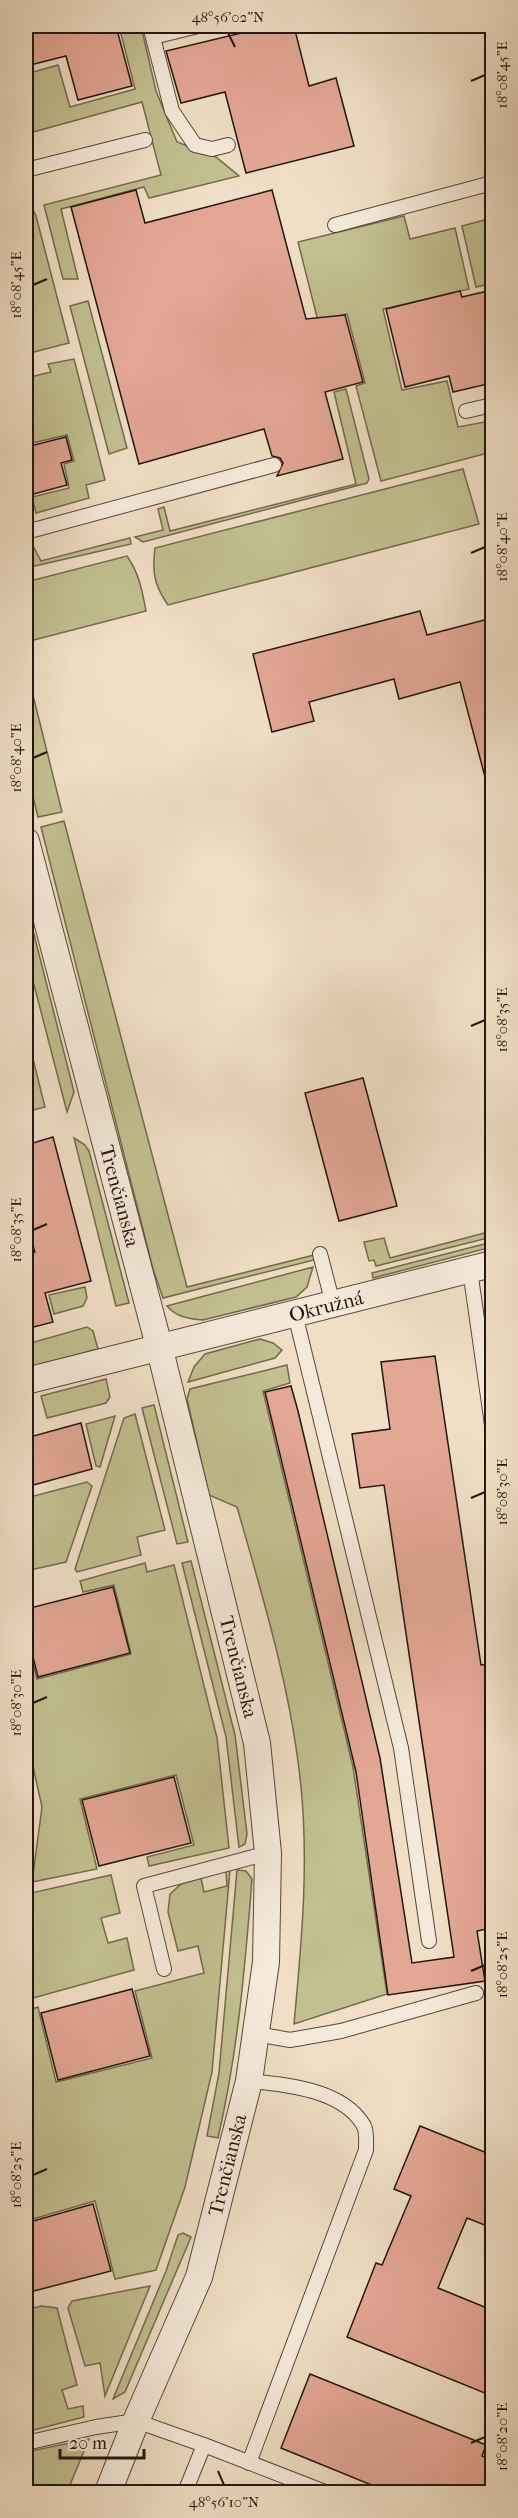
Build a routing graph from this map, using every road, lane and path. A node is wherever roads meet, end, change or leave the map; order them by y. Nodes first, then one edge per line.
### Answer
1 (198, 26) edge
2 (152, 32) edge
3 (145, 140) dead end
4 (228, 145) dead end
5 (26, 170) edge
6 (492, 183) edge
7 (334, 225) dead end
8 (492, 405) edge
9 (466, 411) dead end
10 (274, 465) dead end
11 (26, 532) edge
12 (26, 841) edge
13 (320, 1254) dead end
14 (481, 1267) edge
15 (333, 1304) junction
16 (295, 1314) junction
17 (159, 1346) junction
18 (26, 1381) edge
19 (492, 1425) edge
20 (268, 1853) junction
21 (429, 1941) dead end
22 (164, 1969) dead end
23 (476, 1993) dead end
24 (256, 2034) junction
25 (249, 2081) junction
26 (136, 2421) junction
27 (26, 2443) edge
28 (204, 2445) junction
29 (249, 2463) junction
30 (108, 2493) edge
31 (185, 2493) edge
32 (325, 2493) edge

1 - 2 lane
2 - 4 lane
3 - 5 lane
6 - 7 lane
8 - 9 lane
10 - 11 lane
12 - 17 street, Trenčianska
13 - 15 lane
14 - 15 street, Okružná
14 - 19 lane
15 - 16 street, Okružná
16 - 17 street, Okružná
16 - 21 lane
17 - 18 street, Okružná
17 - 20 street, Trenčianska
20 - 22 lane
20 - 24 street, Trenčianska
23 - 24 lane
24 - 25 street, Trenčianska
25 - 26 street, Trenčianska
25 - 29 lane
26 - 27 lane
26 - 28 lane
26 - 30 street, Trenčianska
28 - 29 lane
28 - 31 lane
29 - 32 lane

